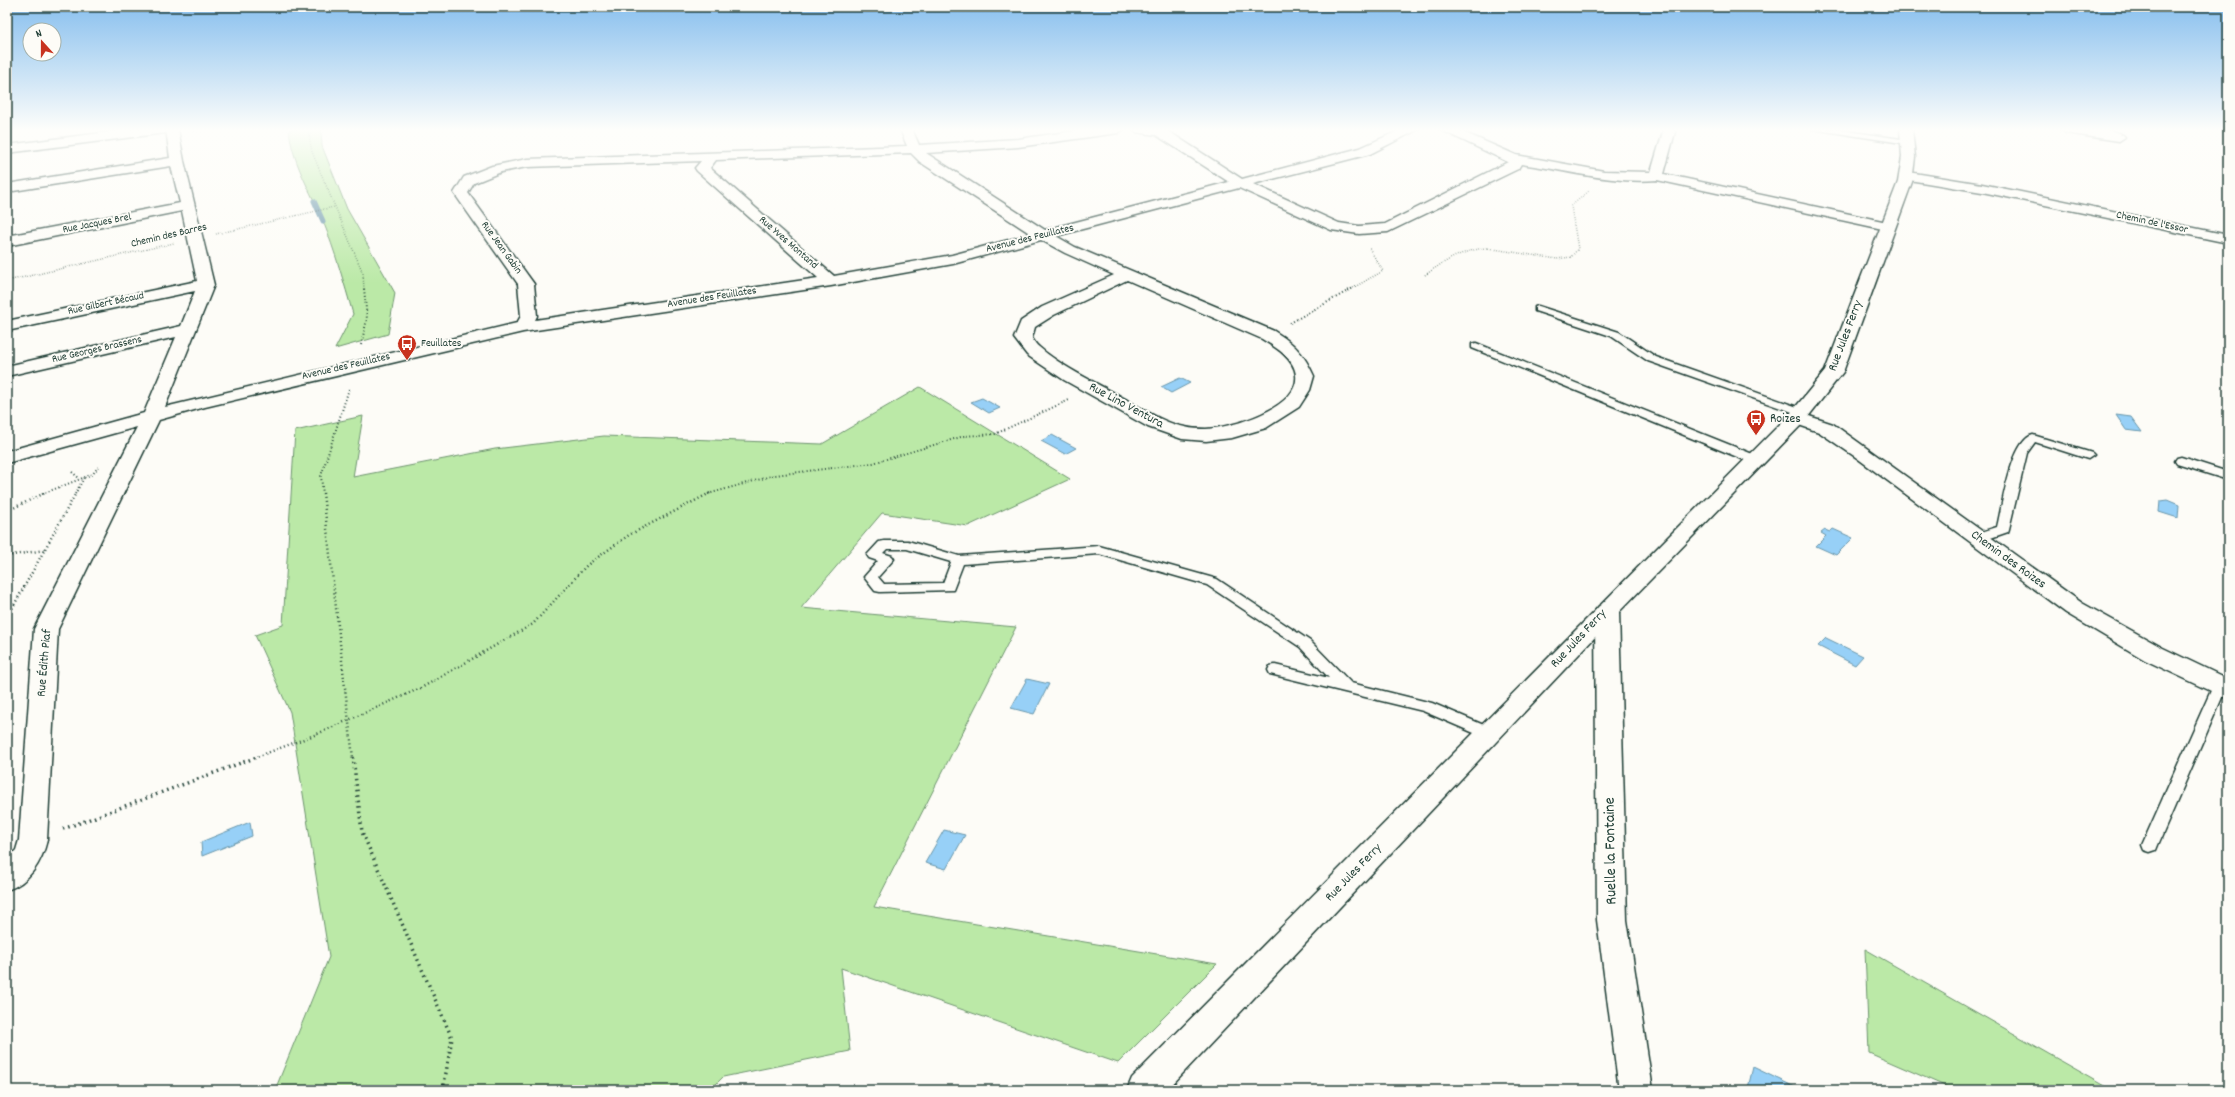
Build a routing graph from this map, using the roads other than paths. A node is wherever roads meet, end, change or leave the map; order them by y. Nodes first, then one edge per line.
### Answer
1 (56, 180) edge
2 (181, 180) edge
3 (469, 180) edge
4 (716, 180) edge
5 (958, 180) edge
6 (1235, 180) edge
7 (1255, 180) edge
8 (1484, 180) edge
9 (1676, 180) edge
10 (1904, 180) edge
11 (1948, 180) edge
12 (1241, 184) junction
13 (7, 188) edge
14 (187, 206) junction
15 (1887, 226) junction
16 (1044, 236) junction
17 (2228, 239) edge
18 (7, 241) edge
19 (1128, 274) junction
20 (831, 280) junction
21 (206, 285) junction
22 (1538, 309) dead end
23 (7, 326) edge
24 (522, 327) junction
25 (188, 329) junction
26 (1476, 346) dead end
27 (7, 371) edge
28 (153, 414) junction
29 (1799, 415) junction
30 (2088, 455) dead end
31 (7, 457) edge
32 (1756, 460) junction
33 (2181, 461) dead end
34 (2228, 476) edge
35 (1977, 538) junction
36 (958, 560) junction
37 (1606, 610) junction
38 (1276, 670) dead end
39 (1348, 688) junction
40 (2224, 688) edge
41 (1488, 734) junction
42 (2150, 845) dead end
43 (7, 878) edge
44 (1144, 1090) edge
45 (1636, 1090) edge

1 - 13 street
2 - 14 street
3 - 24 street, Rue Jean Gabin
4 - 20 street, Rue Yves Montand
5 - 16 street, Rue Lino Ventura
6 - 12 street
7 - 12 street, Avenue des Feuillates
8 - 12 street
9 - 15 street
10 - 15 street, Rue Jules Ferry
11 - 17 street, Chemin de l'Essor
12 - 16 street, Avenue des Feuillates
14 - 18 street, Rue Jacques Brel
14 - 21 street
15 - 29 street, Rue Jules Ferry
16 - 19 street, Rue Lino Ventura
16 - 20 street, Avenue des Feuillates
19 - 19 street, Rue Lino Ventura
20 - 24 street, Avenue des Feuillates
21 - 23 street, Rue Gilbert Bécaud
21 - 25 street
22 - 29 lane
24 - 28 street, Avenue des Feuillates
25 - 27 street, Rue Georges Brassens
25 - 28 street
26 - 32 lane
28 - 31 street, Avenue des Feuillates
28 - 43 street, Rue Édith Piaf
29 - 32 street, Rue Jules Ferry
29 - 35 street, Chemin des Roizes
30 - 35 lane
32 - 37 street, Rue Jules Ferry
33 - 34 lane
35 - 40 street, Chemin des Roizes
36 - 36 lane
36 - 39 lane
37 - 41 street, Rue Jules Ferry
37 - 45 street, Ruelle la Fontaine
38 - 39 lane
39 - 41 lane
40 - 42 lane
41 - 44 street, Rue Jules Ferry

